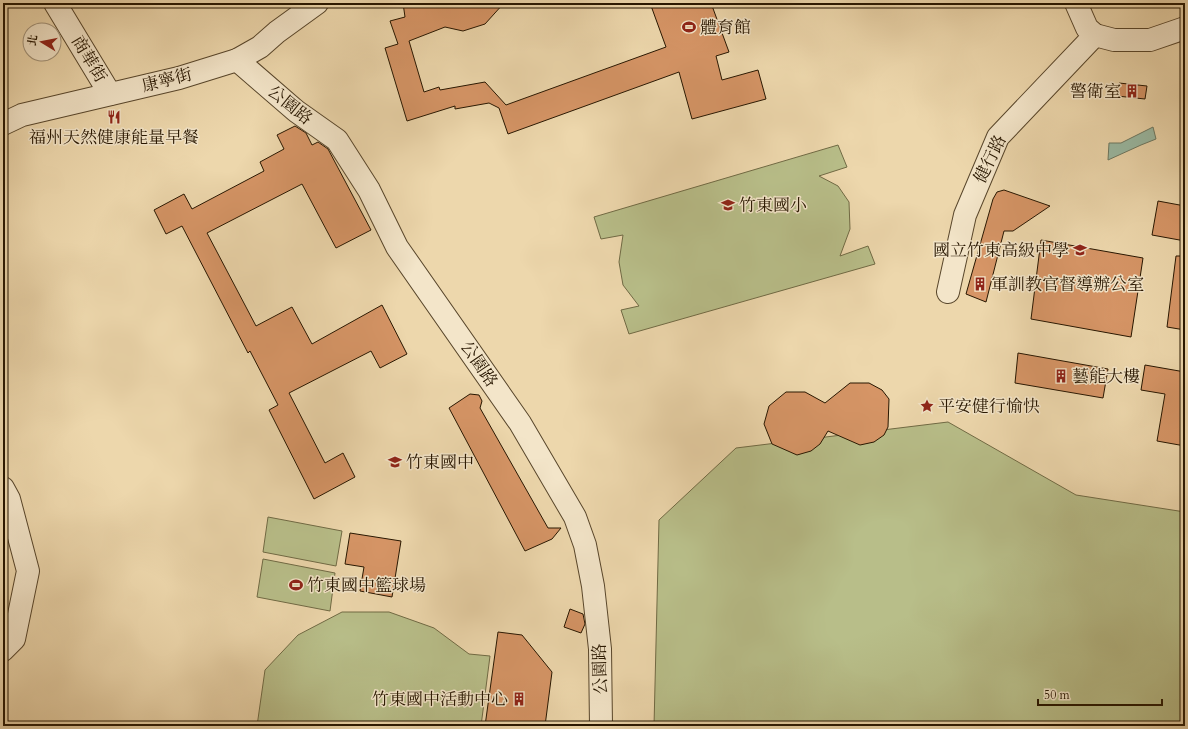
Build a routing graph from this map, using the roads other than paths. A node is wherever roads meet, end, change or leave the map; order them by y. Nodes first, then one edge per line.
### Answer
1 (55, 3) edge
2 (317, 3) edge
3 (1076, 3) edge
4 (1185, 28) edge
5 (1095, 35) junction
6 (237, 60) junction
7 (110, 94) junction
8 (3, 124) edge
9 (948, 292) dead end
10 (3, 488) edge
11 (3, 650) edge
12 (601, 726) edge

1 - 7 street, 商華街
2 - 6 street, 康寧街
3 - 5 street
4 - 5 street
5 - 9 street, 健行路
6 - 7 street, 康寧街
6 - 12 street, 公園路
7 - 8 street, 康寧街
10 - 11 street

